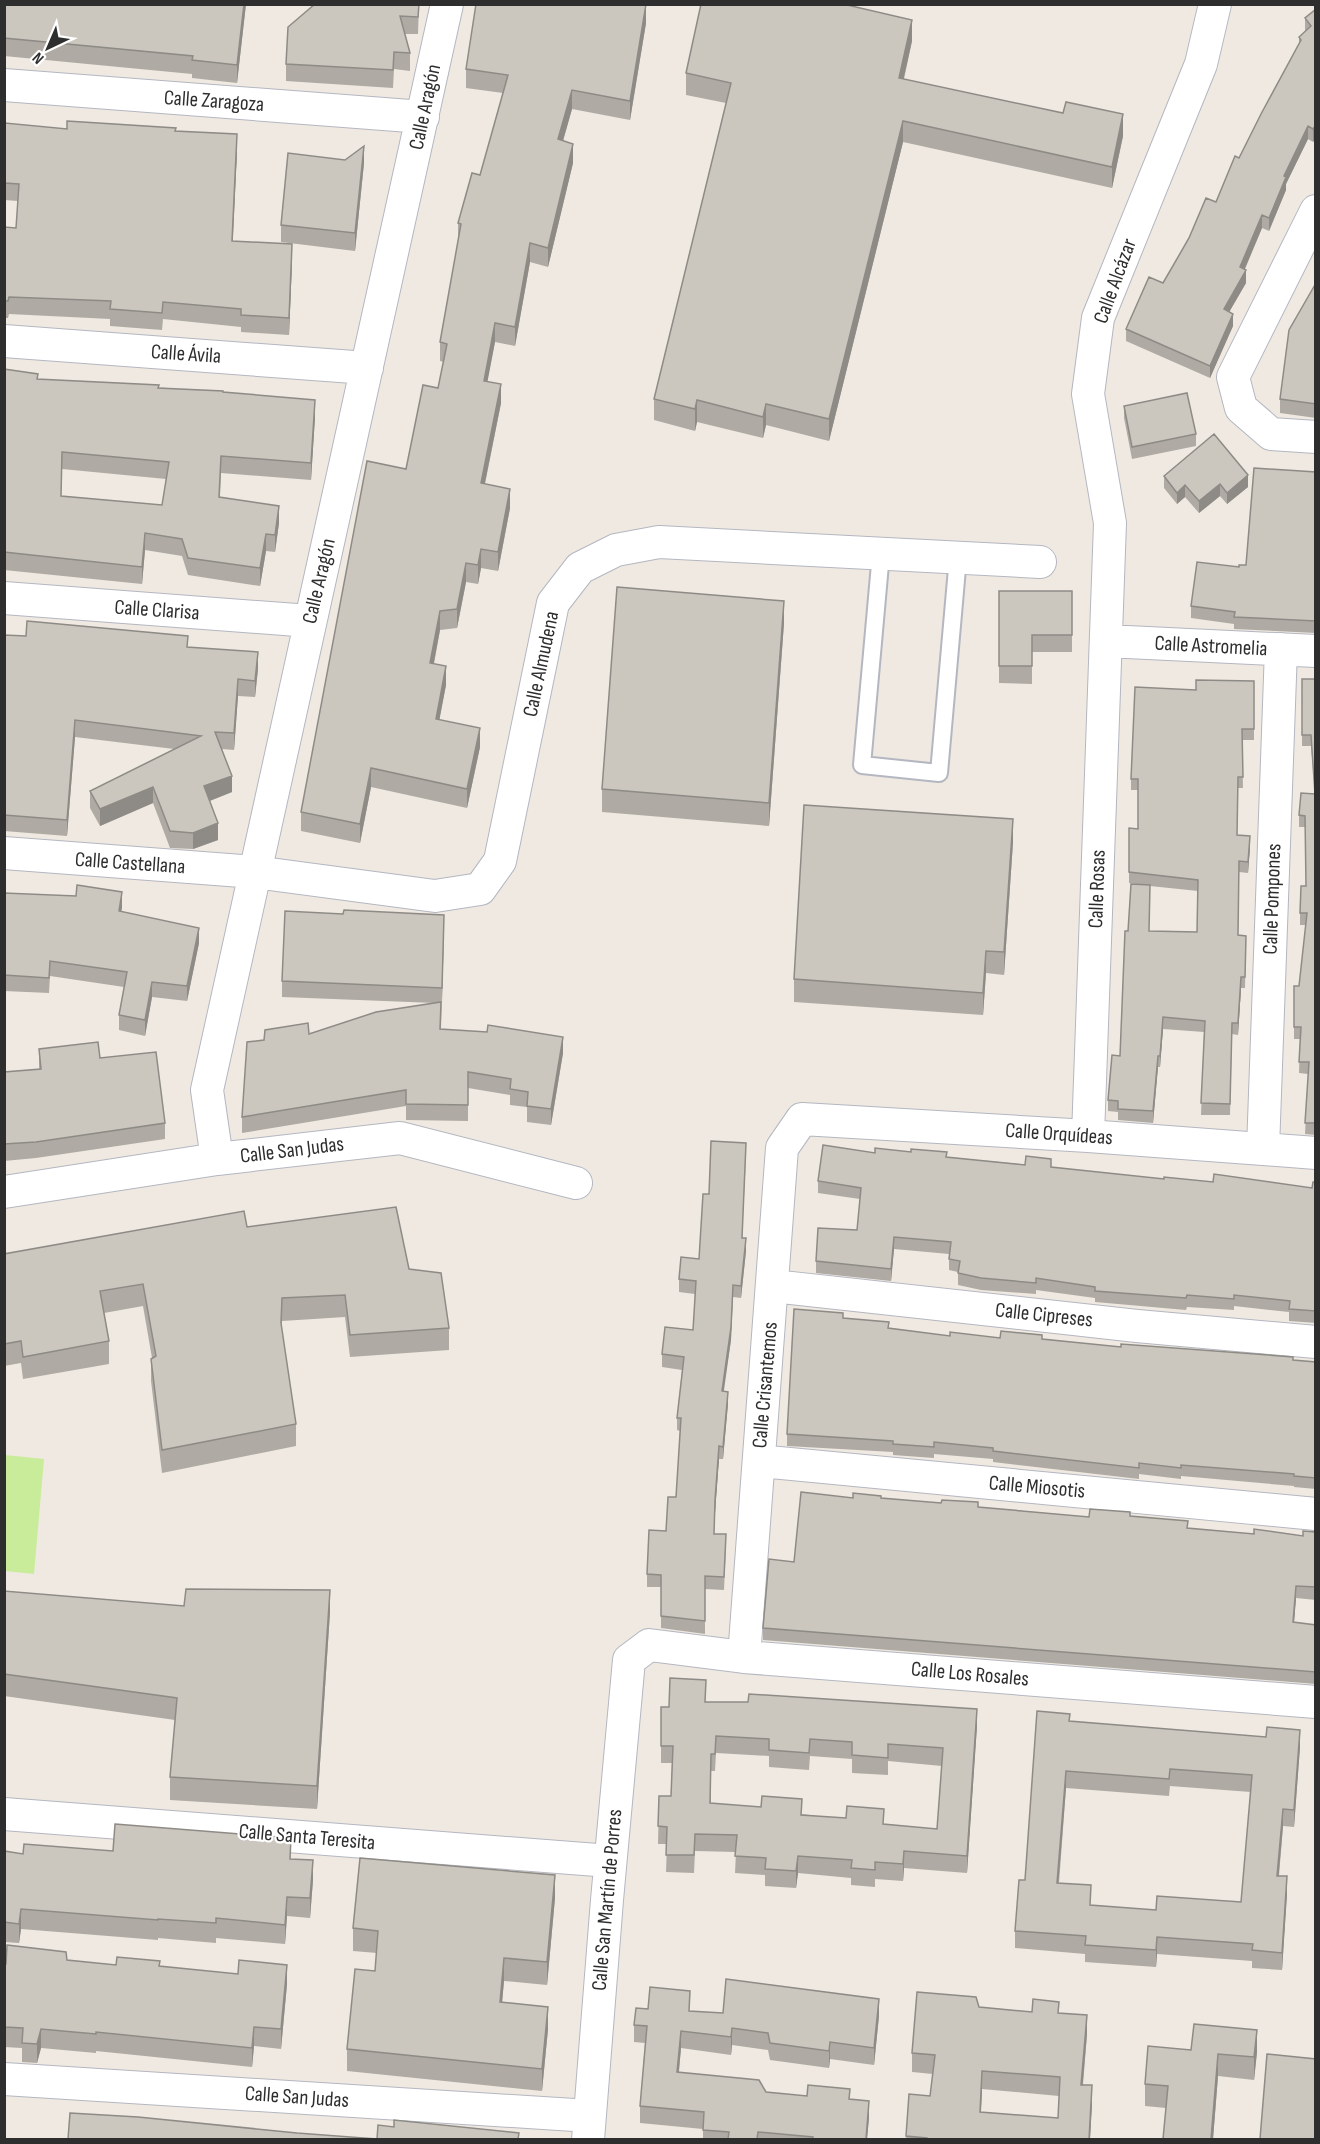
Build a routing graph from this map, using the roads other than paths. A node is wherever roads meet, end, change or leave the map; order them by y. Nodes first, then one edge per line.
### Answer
1 (447, 4) edge
2 (1215, 4) edge
3 (4, 85) edge
4 (423, 117) junction
5 (1316, 211) edge
6 (4, 341) edge
7 (367, 368) junction
8 (1316, 437) edge
9 (881, 553) junction
10 (958, 557) junction
11 (1040, 562) dead end
12 (4, 598) edge
13 (310, 621) junction
14 (1106, 642) junction
15 (1281, 649) junction
16 (1316, 651) edge
17 (4, 853) edge
18 (255, 872) junction
19 (802, 1119) joint
20 (1088, 1136) junction
21 (1263, 1149) junction
22 (1316, 1153) edge
23 (217, 1159) junction
24 (576, 1183) dead end
25 (4, 1192) edge
26 (773, 1286) junction
27 (1316, 1342) edge
28 (759, 1461) junction
29 (1316, 1514) edge
30 (744, 1657) junction
31 (629, 1660) joint
32 (1316, 1702) edge
33 (4, 1814) edge
34 (610, 1862) junction
35 (4, 2079) edge
36 (589, 2127) edge

1 - 4 street, Calle Aragón
2 - 14 street, Calle Alcázar
3 - 4 street, Calle Zaragoza
4 - 7 street, Calle Aragón
5 - 8 street
6 - 7 street, Calle Ávila
7 - 13 street, Calle Aragón
9 - 10 street, Calle Almudena
9 - 10 lane
9 - 18 street, Calle Almudena
10 - 11 street, Calle Almudena
12 - 13 street, Calle Clarisa
13 - 18 street, Calle Aragón
14 - 15 street, Calle Astromelia
14 - 20 street, Calle Rosas
15 - 16 street, Calle Astromelia
15 - 21 street, Calle Pompones
17 - 18 street, Calle Castellana
18 - 23 street, Calle Aragón
19 - 20 street, Calle Orquídeas
19 - 26 street, Calle Crisantemos
20 - 21 street, Calle Orquídeas
21 - 22 street, Calle Orquídeas
23 - 24 street, Calle San Judas
23 - 25 street, Calle San Judas
26 - 27 street, Calle Cipreses
26 - 28 street, Calle Crisantemos
28 - 29 street, Calle Miosotis
28 - 30 street, Calle Crisantemos
30 - 31 street, Calle Los Rosales
30 - 32 street, Calle Los Rosales
31 - 34 street, Calle San Martín de Porres
33 - 34 street, Calle Santa Teresita
34 - 36 street, Calle San Martín de Porres
35 - 36 street, Calle San Judas

